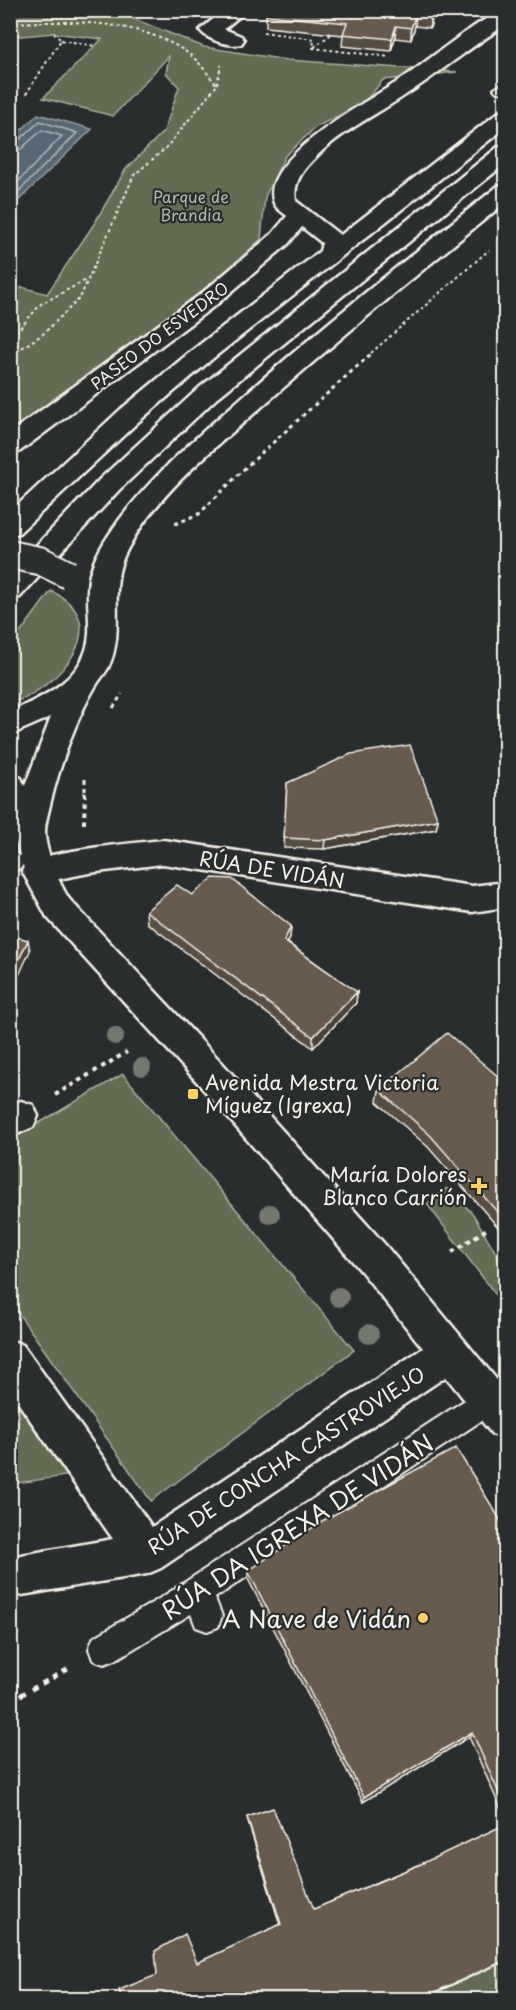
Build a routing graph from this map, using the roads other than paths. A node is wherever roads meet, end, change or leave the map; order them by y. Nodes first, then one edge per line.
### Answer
1 (238, 10) edge
2 (506, 16) edge
3 (234, 40) dead end
4 (506, 116) edge
5 (506, 152) edge
6 (506, 191) edge
7 (299, 216) junction
8 (331, 251) junction
9 (10, 446) edge
10 (10, 527) edge
11 (11, 555) edge
12 (10, 590) edge
13 (102, 621) junction
14 (85, 678) junction
15 (15, 722) edge
16 (10, 786) edge
17 (20, 858) edge
18 (506, 894) edge
19 (450, 1352) junction
20 (10, 1358) edge
21 (497, 1411) edge
22 (147, 1554) junction
23 (10, 1577) edge
24 (104, 1649) road end

1 - 3 main road
2 - 7 main road
4 - 8 main road
5 - 12 main road
6 - 13 main road
7 - 8 main road
7 - 9 main road, PASEO DO ESVEDRO
8 - 10 main road
11 - 13 main road, bridge
13 - 14 main road
14 - 15 main road
14 - 17 main road
16 - 17 main road
17 - 18 main road, RÚA DE VIDÁN
17 - 19 main road
19 - 21 main road
19 - 22 main road, RÚA DE CONCHA CASTROVIEJO
20 - 22 main road
21 - 24 lane, RÚA DA IGREXA DE VIDÁN
22 - 23 main road, RÚA DE CONCHA CASTROVIEJO

